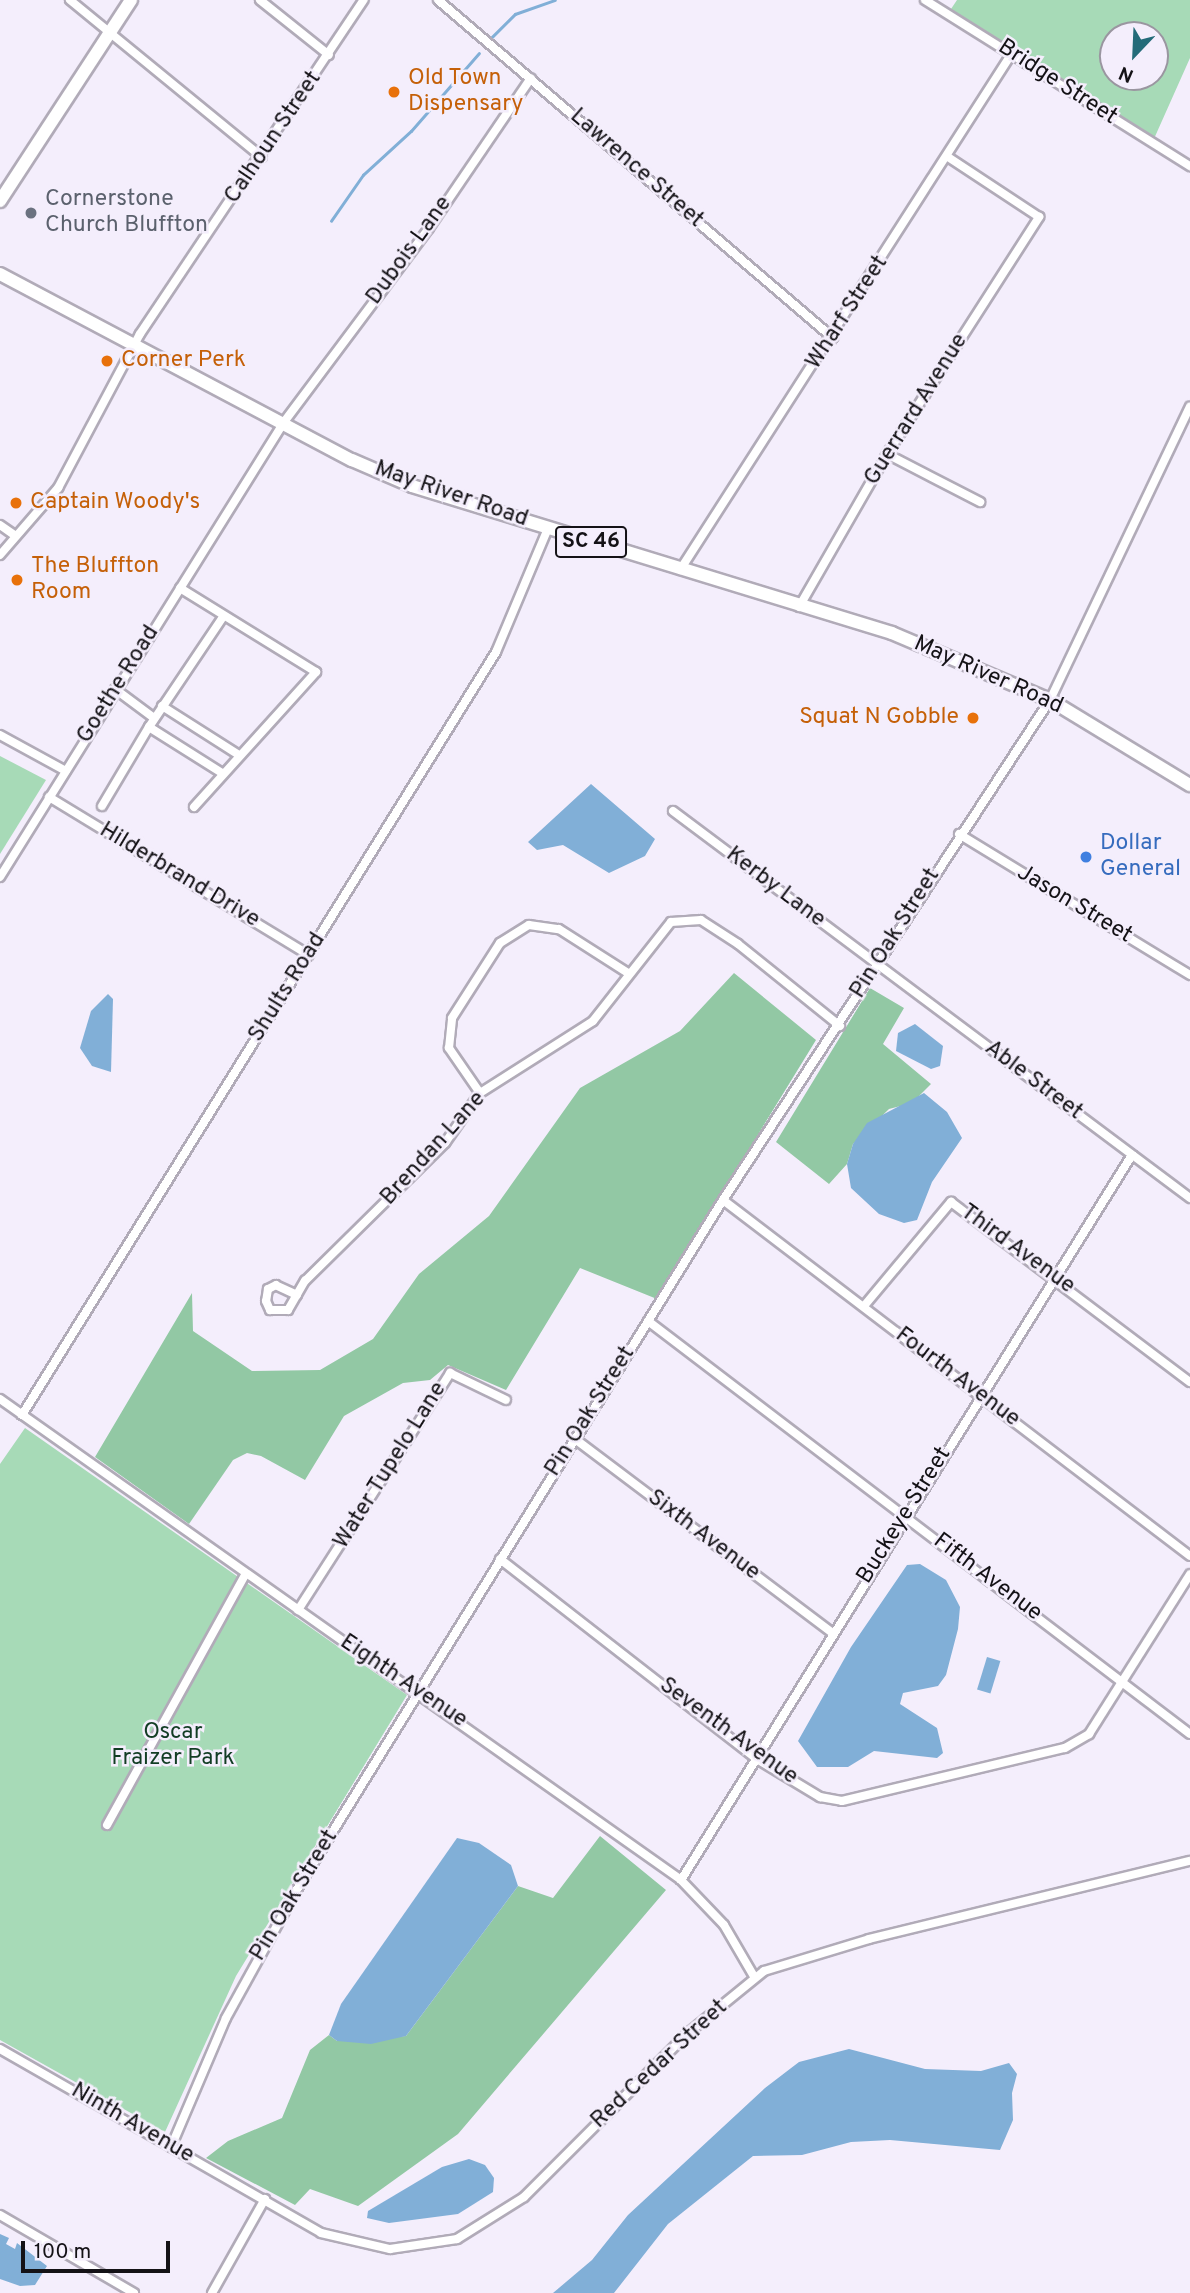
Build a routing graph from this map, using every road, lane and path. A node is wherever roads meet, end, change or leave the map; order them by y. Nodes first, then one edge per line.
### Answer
1 (70, 0) edge
2 (131, 0) edge
3 (260, 0) edge
4 (364, 0) edge
5 (438, 0) edge
6 (925, 0) edge
7 (109, 30) junction
8 (1012, 53) junction
9 (329, 55) junction
10 (531, 78) junction
11 (262, 157) junction
12 (948, 157) junction
13 (1190, 166) edge
14 (0, 201) edge
15 (0, 274) edge
16 (833, 338) junction
17 (135, 344) junction
18 (1190, 407) edge
19 (284, 422) junction
20 (887, 454) junction
21 (979, 502) dead end
22 (0, 525) edge
23 (548, 528) junction
24 (16, 536) junction
25 (0, 555) edge
26 (680, 570) junction
27 (180, 588) junction
28 (799, 607) junction
29 (223, 617) junction
30 (115, 689) junction
31 (1050, 699) junction
32 (162, 706) junction
33 (154, 718) junction
34 (149, 727) junction
35 (0, 735) edge
36 (239, 755) junction
37 (66, 771) junction
38 (222, 773) junction
39 (1190, 785) edge
40 (49, 797) junction
41 (102, 806) dead end
42 (194, 807) dead end
43 (673, 811) dead end
44 (959, 834) junction
45 (0, 877) edge
46 (309, 954) junction
47 (876, 964) junction
48 (628, 973) junction
49 (1190, 975) edge
50 (840, 1026) junction
51 (480, 1093) junction
52 (1132, 1155) junction
53 (1190, 1198) edge
54 (723, 1200) junction
55 (1055, 1277) junction
56 (297, 1295) dead end
57 (864, 1307) junction
58 (648, 1321) junction
59 (1190, 1382) edge
60 (981, 1395) junction
61 (0, 1399) edge
62 (506, 1400) dead end
63 (22, 1415) junction
64 (575, 1439) junction
65 (905, 1516) junction
66 (1190, 1556) edge
67 (499, 1559) junction
68 (1190, 1574) edge
69 (245, 1575) junction
70 (298, 1610) junction
71 (832, 1633) junction
72 (1123, 1682) junction
73 (419, 1694) junction
74 (1190, 1734) edge
75 (757, 1759) junction
76 (107, 1825) dead end
77 (1190, 1861) edge
78 (681, 1880) junction
79 (755, 1978) junction
80 (0, 2049) edge
81 (171, 2147) junction
82 (265, 2199) junction
83 (0, 2215) edge
84 (134, 2293) edge
85 (212, 2293) edge

1 - 7 street
2 - 7 main road
3 - 9 street
4 - 9 street, Calhoun Street
5 - 10 street, Lawrence Street
6 - 8 street, Bridge Street
7 - 11 street
7 - 14 main road
8 - 12 street, Wharf Street
8 - 13 street, Bridge Street
9 - 11 street, Calhoun Street
10 - 16 street, Lawrence Street
10 - 19 street, Dubois Lane
11 - 17 street, Calhoun Street
12 - 16 street, Wharf Street
12 - 20 street, Guerrard Avenue
15 - 17 main road, May River Road / SC 46
16 - 26 street, Wharf Street
17 - 19 main road, May River Road / SC 46
17 - 24 street, Calhoun Street
18 - 31 street, Pin Oak Street
19 - 23 main road, May River Road / SC 46
19 - 27 street, Goethe Road
20 - 21 street
20 - 28 street, Guerrard Avenue
22 - 24 street
23 - 26 main road, May River Road / SC 46
23 - 46 street, Shults Road
24 - 25 street, Calhoun Street
26 - 28 main road, May River Road / SC 46
27 - 29 street
27 - 30 street, Goethe Road
28 - 31 main road, May River Road / SC 46
29 - 32 street
29 - 36 street
30 - 33 street
30 - 37 street, Goethe Road
31 - 39 main road, May River Road / SC 46
31 - 44 street, Pin Oak Street
32 - 33 street
32 - 36 street
33 - 34 street
34 - 38 street
34 - 41 street
35 - 37 street
36 - 38 street
37 - 40 street, Goethe Road
38 - 42 street
40 - 45 street, Goethe Road
40 - 46 street, Hilderbrand Drive
43 - 47 street, Kerby Lane
44 - 47 street, Pin Oak Street
44 - 49 street, Jason Street
46 - 63 street, Shults Road
47 - 50 street, Pin Oak Street
47 - 52 street, Able Street
48 - 50 street, Brendan Lane
48 - 51 street, Brendan Lane
48 - 51 street
50 - 54 street, Pin Oak Street
51 - 56 street, Brendan Lane
52 - 53 street, Able Street
52 - 55 street, Buckeye Street
54 - 57 street, Fourth Avenue
54 - 58 street, Pin Oak Street
55 - 57 street, Third Avenue
55 - 59 street, Third Avenue
55 - 60 street, Buckeye Street
57 - 60 street, Fourth Avenue
58 - 64 street, Pin Oak Street
58 - 65 street, Fifth Avenue
60 - 65 street, Buckeye Street
60 - 66 street, Fourth Avenue
61 - 63 street
62 - 70 street, Water Tupelo Lane
63 - 69 street, Eighth Avenue
64 - 67 street, Pin Oak Street
64 - 71 street, Sixth Avenue
65 - 71 street, Buckeye Street
65 - 72 street, Fifth Avenue
67 - 73 street, Pin Oak Street
67 - 75 street, Seventh Avenue
68 - 72 street, Seventh Avenue
69 - 70 street, Eighth Avenue
69 - 76 street
70 - 73 street, Eighth Avenue
71 - 75 street, Buckeye Street
72 - 74 street, Fifth Avenue
72 - 75 street, Seventh Avenue
73 - 78 street, Eighth Avenue
73 - 81 street, Pin Oak Street
75 - 78 street, Buckeye Street
77 - 79 street, Red Cedar Street
78 - 79 street, Eighth Avenue
79 - 82 street, Red Cedar Street
80 - 81 street, Ninth Avenue
81 - 82 street, Ninth Avenue
82 - 85 street
83 - 84 street

